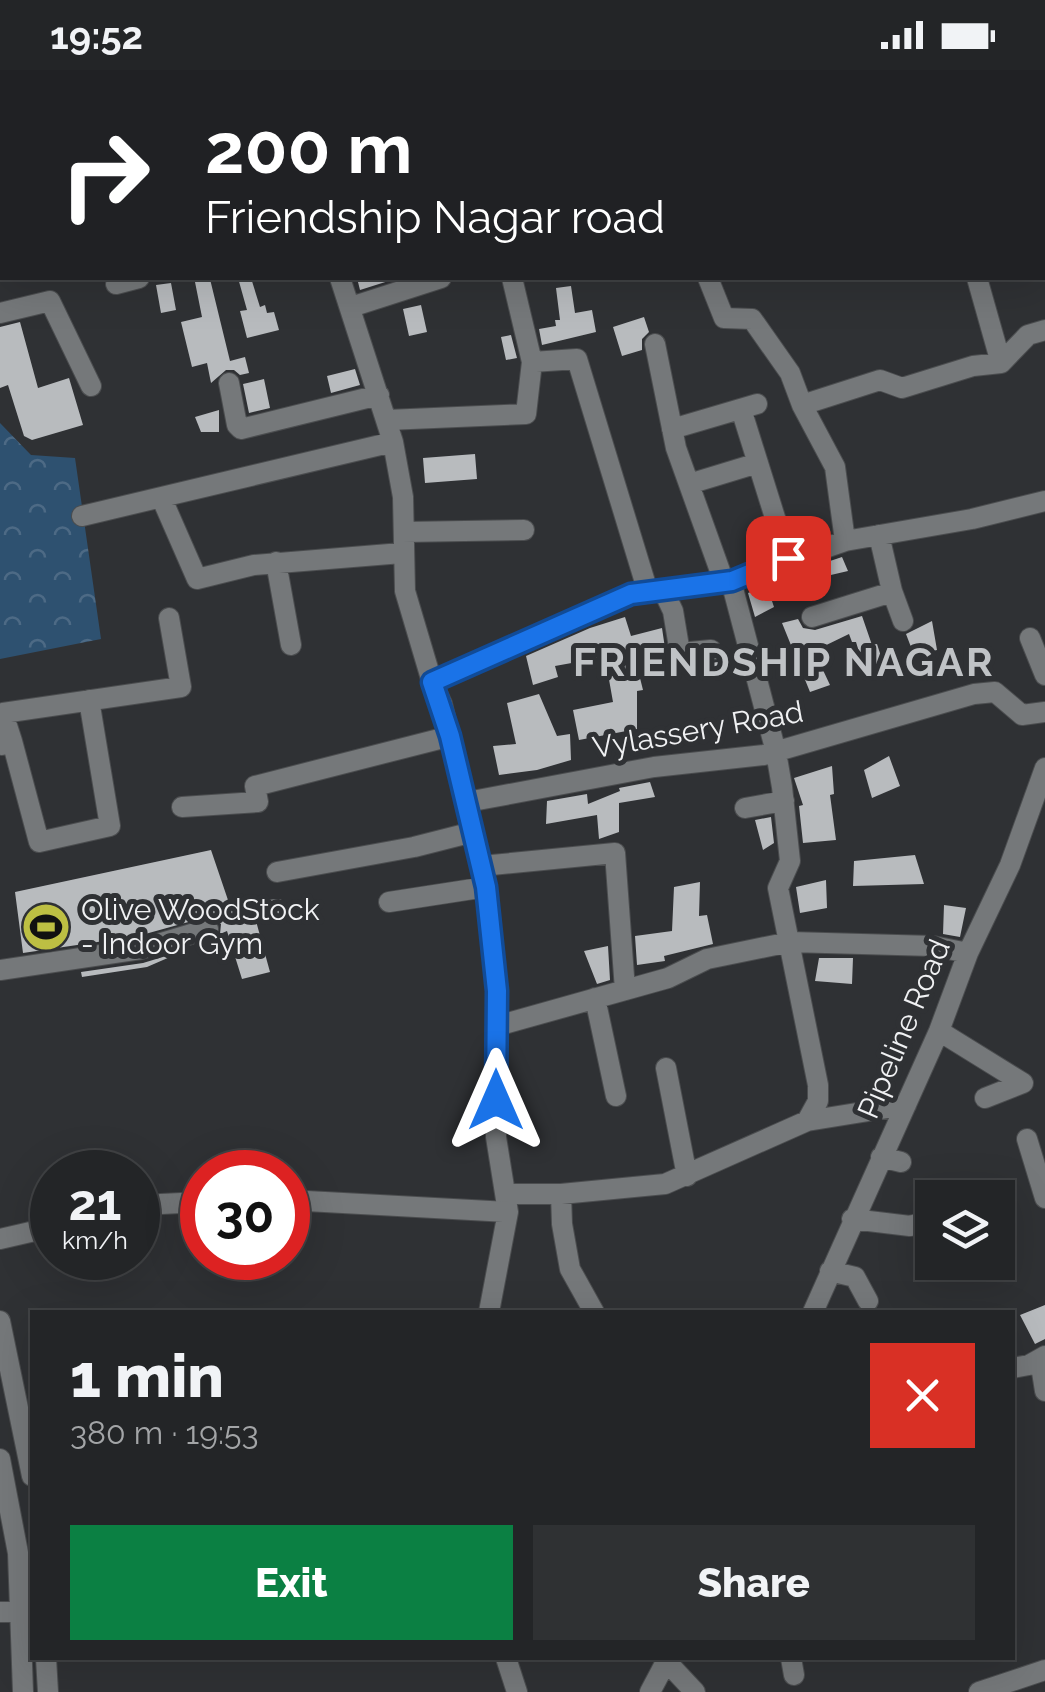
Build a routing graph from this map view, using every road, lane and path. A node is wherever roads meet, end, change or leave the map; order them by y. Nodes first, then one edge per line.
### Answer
1 (131, 280) edge
2 (341, 280) edge
3 (436, 280) edge
4 (512, 280) edge
5 (709, 280) edge
6 (979, 280) edge
7 (116, 284) dead end
8 (350, 308) junction
9 (0, 312) edge
10 (1041, 331) edge
11 (655, 344) dead end
12 (1045, 354) edge
13 (532, 362) junction
14 (1000, 363) junction
15 (229, 383) dead end
16 (91, 386) dead end
17 (379, 395) junction
18 (802, 405) junction
19 (387, 420) junction
20 (672, 429) junction
21 (393, 442) junction
22 (758, 463) junction
23 (689, 484) junction
24 (162, 499) junction
25 (1045, 501) edge
26 (82, 516) dead end
27 (524, 530) dead end
28 (879, 535) junction
29 (845, 540) junction
30 (403, 542) junction
31 (788, 558) junction
32 (276, 562) junction
33 (728, 582) junction
34 (656, 591) junction
35 (892, 592) junction
36 (812, 617) dead end
37 (170, 618) dead end
38 (903, 621) dead end
39 (1030, 638) dead end
40 (291, 645) dead end
41 (711, 650) dead end
42 (1045, 674) edge
43 (432, 682) junction
44 (89, 700) junction
45 (1045, 712) edge
46 (450, 736) junction
47 (6, 743) edge
48 (776, 752) junction
49 (1045, 768) edge
50 (784, 801) junction
51 (467, 802) junction
52 (182, 807) dead end
53 (744, 808) dead end
54 (474, 832) junction
55 (276, 872) dead end
56 (483, 876) junction
57 (388, 902) dead end
58 (208, 929) dead end
59 (790, 942) junction
60 (968, 953) junction
61 (0, 970) edge
62 (626, 990) junction
63 (595, 998) junction
64 (496, 1026) junction
65 (939, 1031) junction
66 (666, 1068) dead end
67 (616, 1096) dead end
68 (985, 1098) dead end
69 (906, 1104) junction
70 (808, 1121) junction
71 (1027, 1139) dead end
72 (687, 1176) junction
73 (562, 1194) junction
74 (1045, 1198) edge
75 (310, 1200) edge
76 (508, 1203) junction
77 (852, 1219) junction
78 (915, 1225) edge
79 (30, 1233) edge
80 (0, 1239) edge
81 (830, 1271) junction
82 (868, 1301) dead end
83 (489, 1310) edge
84 (593, 1310) edge
85 (814, 1310) edge
86 (0, 1320) edge
87 (1043, 1357) edge
88 (1015, 1368) edge
89 (1045, 1391) edge
90 (0, 1460) edge
91 (30, 1466) edge
92 (10, 1612) edge
93 (46, 1660) edge
94 (507, 1660) edge
95 (666, 1660) edge
96 (668, 1660) edge
97 (1045, 1670) edge
98 (22, 1692) edge
99 (48, 1692) edge
100 (518, 1692) edge
101 (650, 1692) edge
102 (695, 1692) edge
103 (980, 1692) edge

1 - 7 street
2 - 8 street
3 - 8 street
4 - 13 street
5 - 18 street
6 - 14 street
8 - 17 street
9 - 16 street
10 - 12 street
10 - 14 street
11 - 20 street
13 - 19 street
13 - 34 street
14 - 18 street
15 - 17 street
17 - 19 street
18 - 29 street
19 - 21 street
20 - 22 street
20 - 23 street
21 - 24 street
21 - 30 street
22 - 23 street
22 - 31 street
23 - 33 street
24 - 26 street
24 - 32 street
25 - 28 street
27 - 30 street
28 - 29 street
28 - 35 street
29 - 31 street
30 - 32 street
30 - 43 street
31 - 33 street
32 - 40 street
33 - 34 street
33 - 48 street
34 - 41 street
34 - 43 street
35 - 36 street
35 - 38 street
37 - 44 street
39 - 42 street
43 - 46 street
44 - 47 street
44 - 47 street
45 - 48 street, Vylassery Road
46 - 51 street
46 - 52 street
48 - 50 street
48 - 51 street, Vylassery Road
49 - 60 street, Pipeline Road
50 - 53 street
50 - 59 street
51 - 54 street
54 - 55 street
54 - 56 street
56 - 57 street
56 - 62 street
56 - 64 street
58 - 61 street
59 - 60 street
59 - 62 street
59 - 70 street
60 - 65 street, Pipeline Road
62 - 63 street
63 - 64 street
63 - 67 street
64 - 76 street
65 - 68 street
65 - 69 street, Pipeline Road
66 - 72 street
69 - 70 street
69 - 77 street, Pipeline Road
70 - 72 street
71 - 74 street
72 - 73 street
73 - 76 street
73 - 84 street
75 - 76 street
76 - 83 street
77 - 78 street
77 - 81 street, Pipeline Road
79 - 80 street
81 - 82 street
81 - 85 street, Pipeline Road
86 - 91 street
87 - 88 street
87 - 89 street
90 - 92 street
92 - 98 street
93 - 99 street
94 - 100 street
95 - 101 street
96 - 102 street
97 - 103 street

